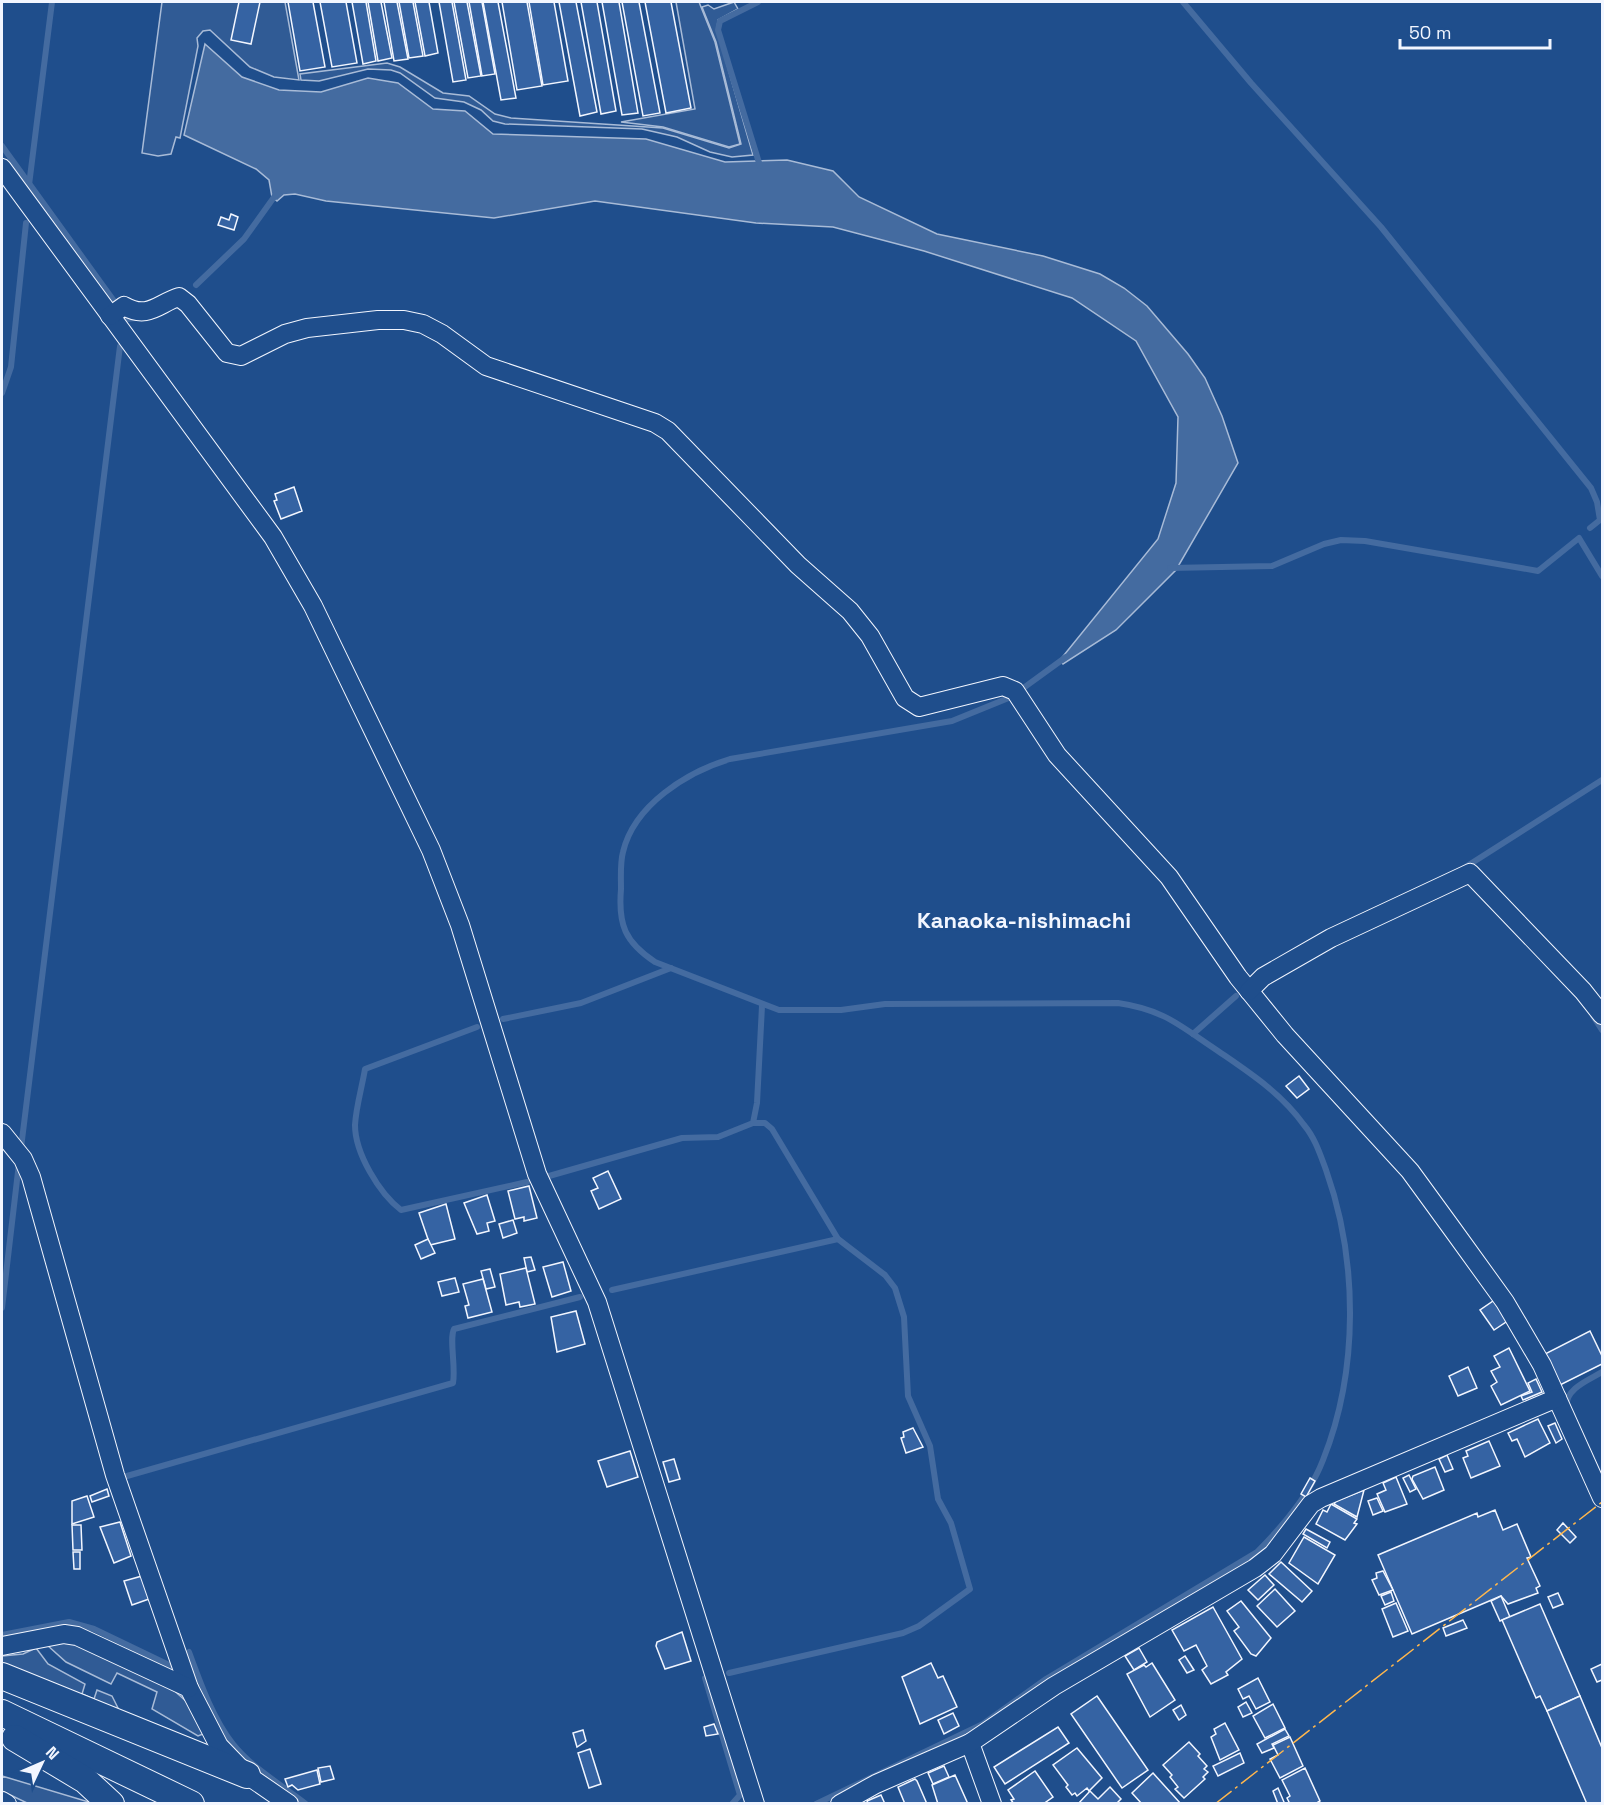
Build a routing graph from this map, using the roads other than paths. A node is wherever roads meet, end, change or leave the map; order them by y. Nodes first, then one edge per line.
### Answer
1 (2, 168) edge
2 (117, 311) junction
3 (1249, 991) junction
4 (1602, 1015) edge
5 (2, 1132) edge
6 (1557, 1398) junction
7 (1598, 1478) edge
8 (1602, 1498) edge
9 (2, 1646) edge
10 (2, 1676) edge
11 (189, 1688) junction
12 (2, 1713) edge
13 (2, 1731) edge
14 (970, 1743) junction
15 (246, 1775) junction
16 (2, 1801) edge
17 (7, 1803) edge
18 (111, 1803) edge
19 (191, 1803) edge
20 (289, 1803) edge
21 (755, 1803) edge
22 (840, 1803) edge
23 (992, 1803) edge

1 - 2 street
2 - 3 street
2 - 21 street
3 - 4 street
3 - 6 street
5 - 11 street
6 - 7 street
6 - 14 street
7 - 8 street
9 - 11 street
10 - 15 main road
11 - 15 street
12 - 19 main road
13 - 18 main road
14 - 22 street
14 - 23 street
15 - 20 street
16 - 17 street

